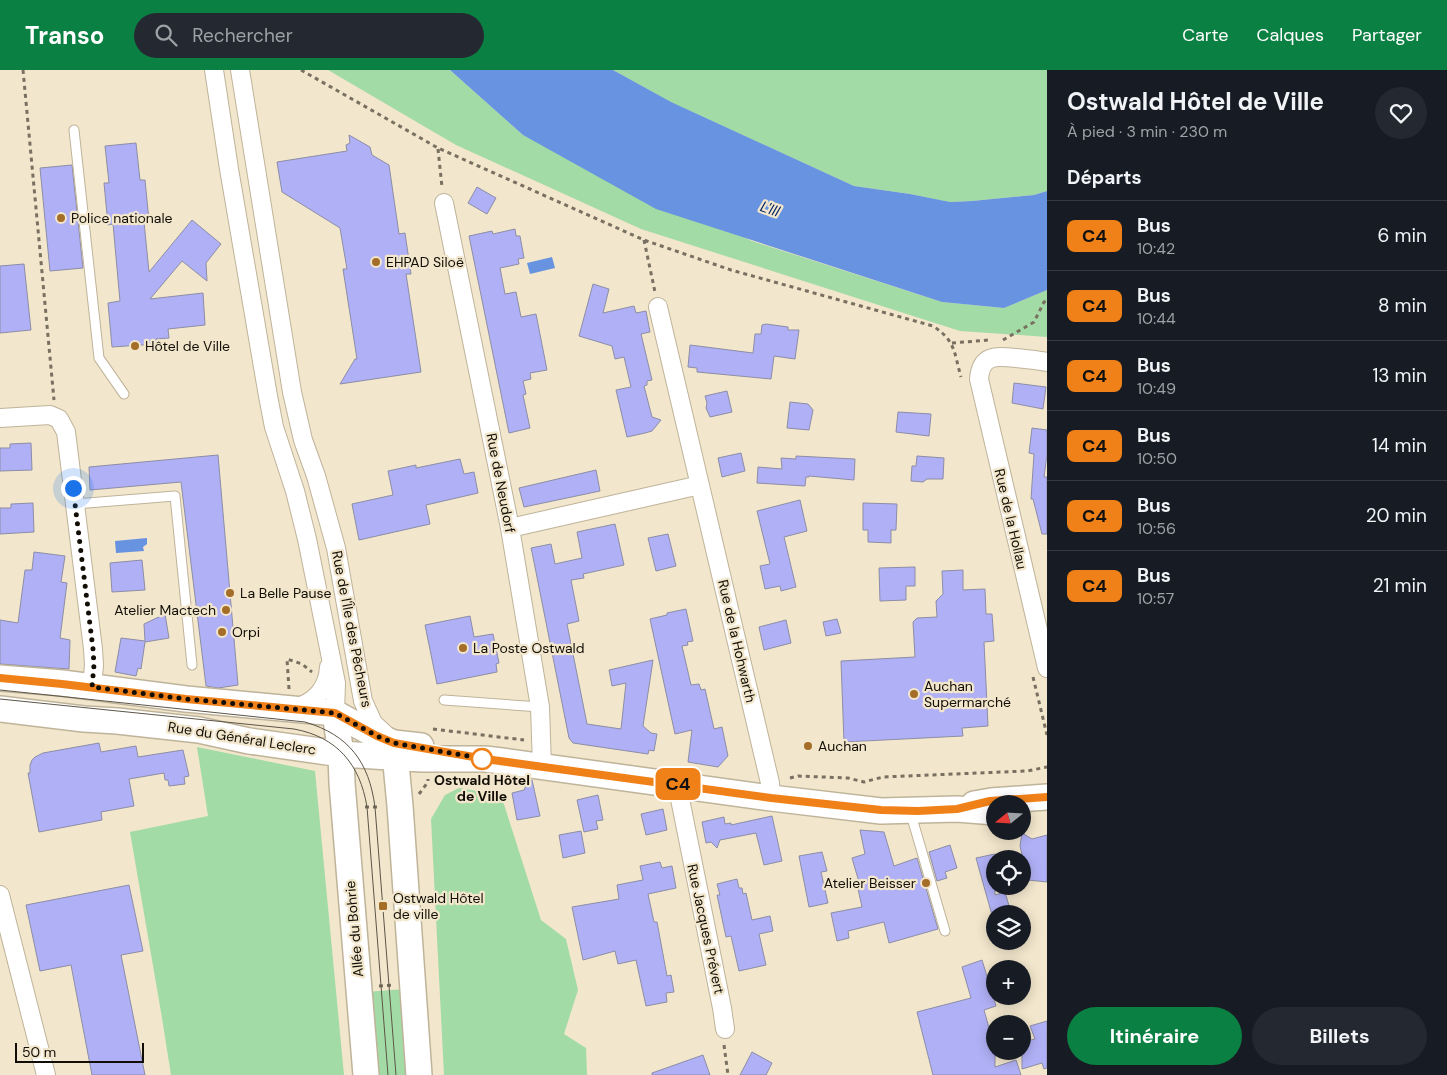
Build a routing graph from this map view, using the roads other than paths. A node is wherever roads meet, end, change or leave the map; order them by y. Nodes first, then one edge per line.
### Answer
1 (214, 70) edge
2 (240, 70) edge
3 (74, 130) dead end
4 (229, 169) junction
5 (255, 170) junction
6 (444, 203) road end
7 (658, 308) road end
8 (1047, 362) edge
9 (292, 392) junction
10 (124, 394) dead end
11 (268, 396) junction
12 (0, 418) edge
13 (700, 485) junction
14 (75, 504) junction
15 (510, 528) junction
16 (329, 654) junction
17 (192, 665) dead end
18 (1047, 668) edge
19 (0, 678) edge
20 (92, 687) junction
21 (444, 700) dead end
22 (363, 702) junction
23 (540, 707) junction
24 (291, 708) junction
25 (0, 709) edge
26 (344, 728) junction
27 (314, 750) junction
28 (391, 753) junction
29 (542, 755) junction
30 (485, 759) junction
31 (430, 760) junction
32 (342, 782) junction
33 (677, 784) junction
34 (771, 791) junction
35 (399, 793) junction
36 (1047, 797) edge
37 (1047, 808) edge
38 (957, 809) junction
39 (1031, 809) edge
40 (910, 811) junction
41 (986, 812) edge
42 (2, 902) edge
43 (945, 931) dead end
44 (725, 1029) road end
45 (46, 1075) edge
46 (366, 1075) edge
47 (419, 1075) edge

1 - 4 street, Rue de l'Île des Pêcheurs
2 - 5 street, Rue de l'Île des Pêcheurs
3 - 10 lane
4 - 5 street
4 - 11 street, Rue de l'Île des Pêcheurs
5 - 9 street, Rue de l'Île des Pêcheurs
6 - 15 street, Rue de Neudorf
7 - 13 street, Rue de la Hohwarth
8 - 18 street, Rue de la Hollau
9 - 11 street
9 - 22 street, Rue de l'Île des Pêcheurs
11 - 16 street, Rue de l'Île des Pêcheurs
12 - 14 street
13 - 15 street
13 - 34 street, Rue de la Hohwarth
14 - 17 lane
14 - 20 street
15 - 23 street, Rue de Neudorf
16 - 24 street, Rue de l'Île des Pêcheurs
16 - 26 street, Rue de l'Île des Pêcheurs
19 - 20 main road, Rue du Général Leclerc
20 - 24 main road, Rue du Général Leclerc
21 - 23 lane
22 - 26 street
22 - 28 street, Rue de l'Île des Pêcheurs
23 - 29 street, Rue de Neudorf
24 - 26 main road, Rue du Général Leclerc
25 - 27 main road, Rue du Général Leclerc
26 - 27 main road, Rue du Général Leclerc
26 - 28 main road, Rue du Général Leclerc
26 - 28 main road, Rue du Général Leclerc
26 - 32 main road, Allée du Bohrie
27 - 32 main road, Allée du Bohrie
28 - 30 main road, Rue du Général Leclerc
28 - 31 main road, Rue du Général Leclerc
28 - 35 main road
29 - 30 main road, Rue du Général Leclerc
29 - 33 main road, Rue du Général Leclerc
30 - 31 main road, Rue du Général Leclerc
31 - 35 main road
32 - 46 main road, Allée du Bohrie
33 - 34 main road, Rue du Général Leclerc
33 - 44 street, Rue Jacques Prévert
34 - 40 main road, Rue du Général Leclerc
35 - 47 main road
36 - 38 main road, Rue du Général Leclerc
37 - 39 main road
38 - 40 main road, Rue du Général Leclerc
38 - 41 main road, Rue du Général Leclerc
40 - 43 lane
42 - 45 street

